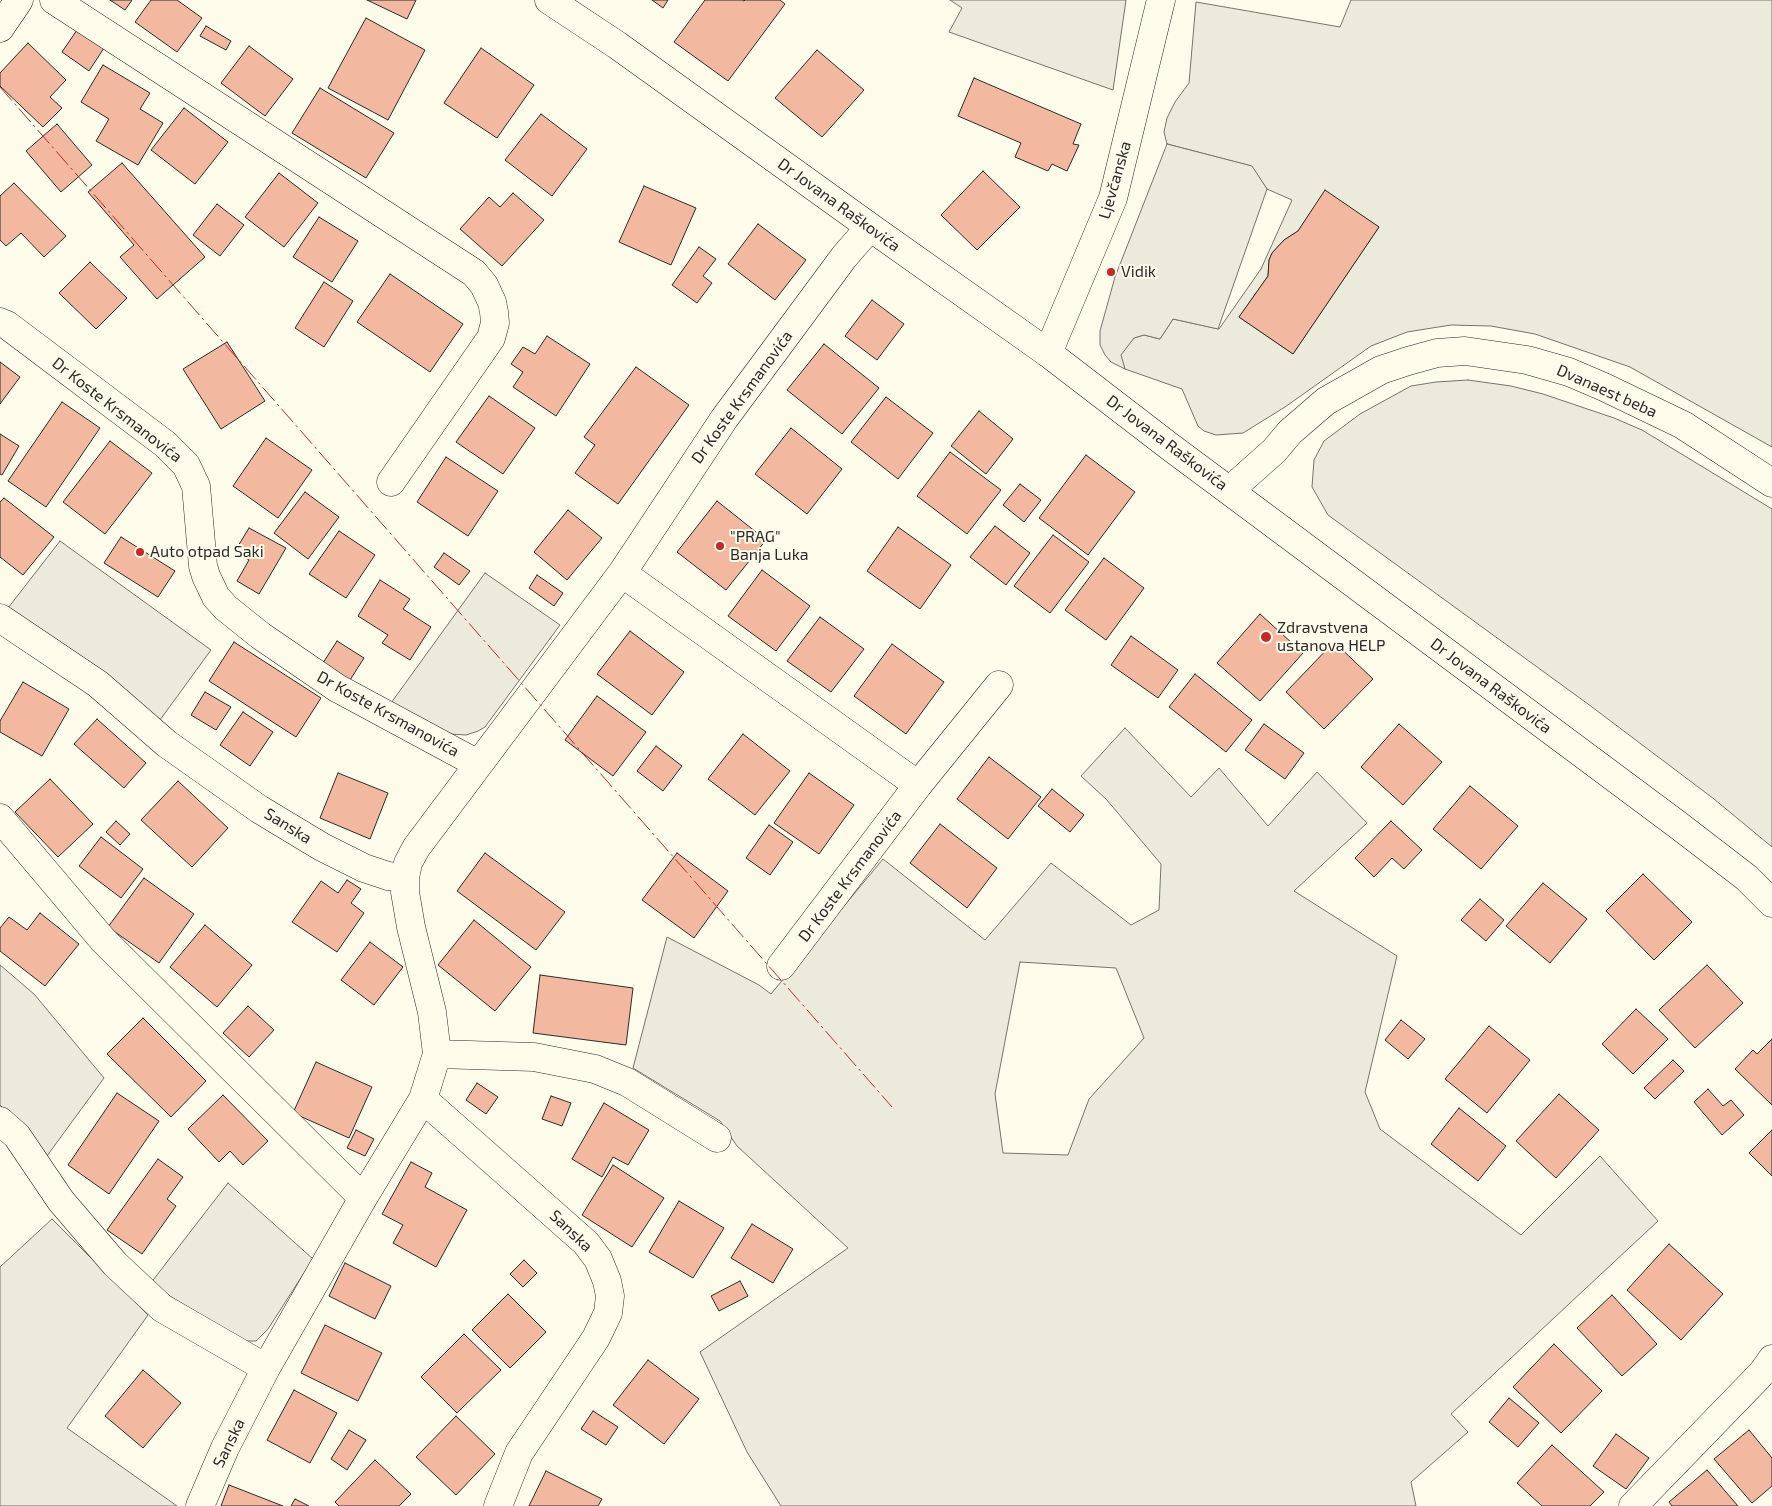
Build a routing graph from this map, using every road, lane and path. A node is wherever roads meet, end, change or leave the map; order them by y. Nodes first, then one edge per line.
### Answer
1 (19, 0) edge
2 (54, 0) edge
3 (549, 0) edge
4 (1161, 0) edge
5 (0, 28) edge
6 (870, 227) junction
7 (0, 322) edge
8 (1048, 353) junction
9 (391, 482) dead end
10 (1772, 483) edge
11 (1230, 490) junction
12 (622, 573) junction
13 (0, 618) edge
14 (999, 685) dead end
15 (478, 764) junction
16 (918, 785) junction
17 (0, 818) edge
18 (405, 878) junction
19 (1772, 903) edge
20 (782, 966) dead end
21 (437, 1054) junction
22 (423, 1099) junction
23 (0, 1121) edge
24 (717, 1138) dead end
25 (363, 1198) junction
26 (1772, 1359) edge
27 (266, 1368) junction
28 (200, 1506) edge
29 (498, 1506) edge
30 (1633, 1506) edge

1 - 5 street
2 - 9 street
3 - 6 street, Dr Jovana Raškovića
4 - 8 street, Ljevčanska
6 - 8 street, Dr Jovana Raškovića
6 - 12 street, Dr Koste Krsmanovića
7 - 15 street, Dr Koste Krsmanovića
8 - 11 street, Dr Jovana Raškovića
10 - 11 street, Dvanaest beba
11 - 19 street, Dr Jovana Raškovića
12 - 15 street, Dr Koste Krsmanovića
12 - 16 street
13 - 18 street, Sanska
14 - 16 street, Dr Koste Krsmanovića
15 - 18 street, Dr Koste Krsmanovića
16 - 20 street, Dr Koste Krsmanovića
17 - 25 street
18 - 21 street, Sanska
21 - 22 street, Sanska
21 - 24 street
22 - 25 street, Sanska
22 - 29 street, Sanska
23 - 27 street
25 - 27 street, Sanska
26 - 30 street
27 - 28 street, Sanska

